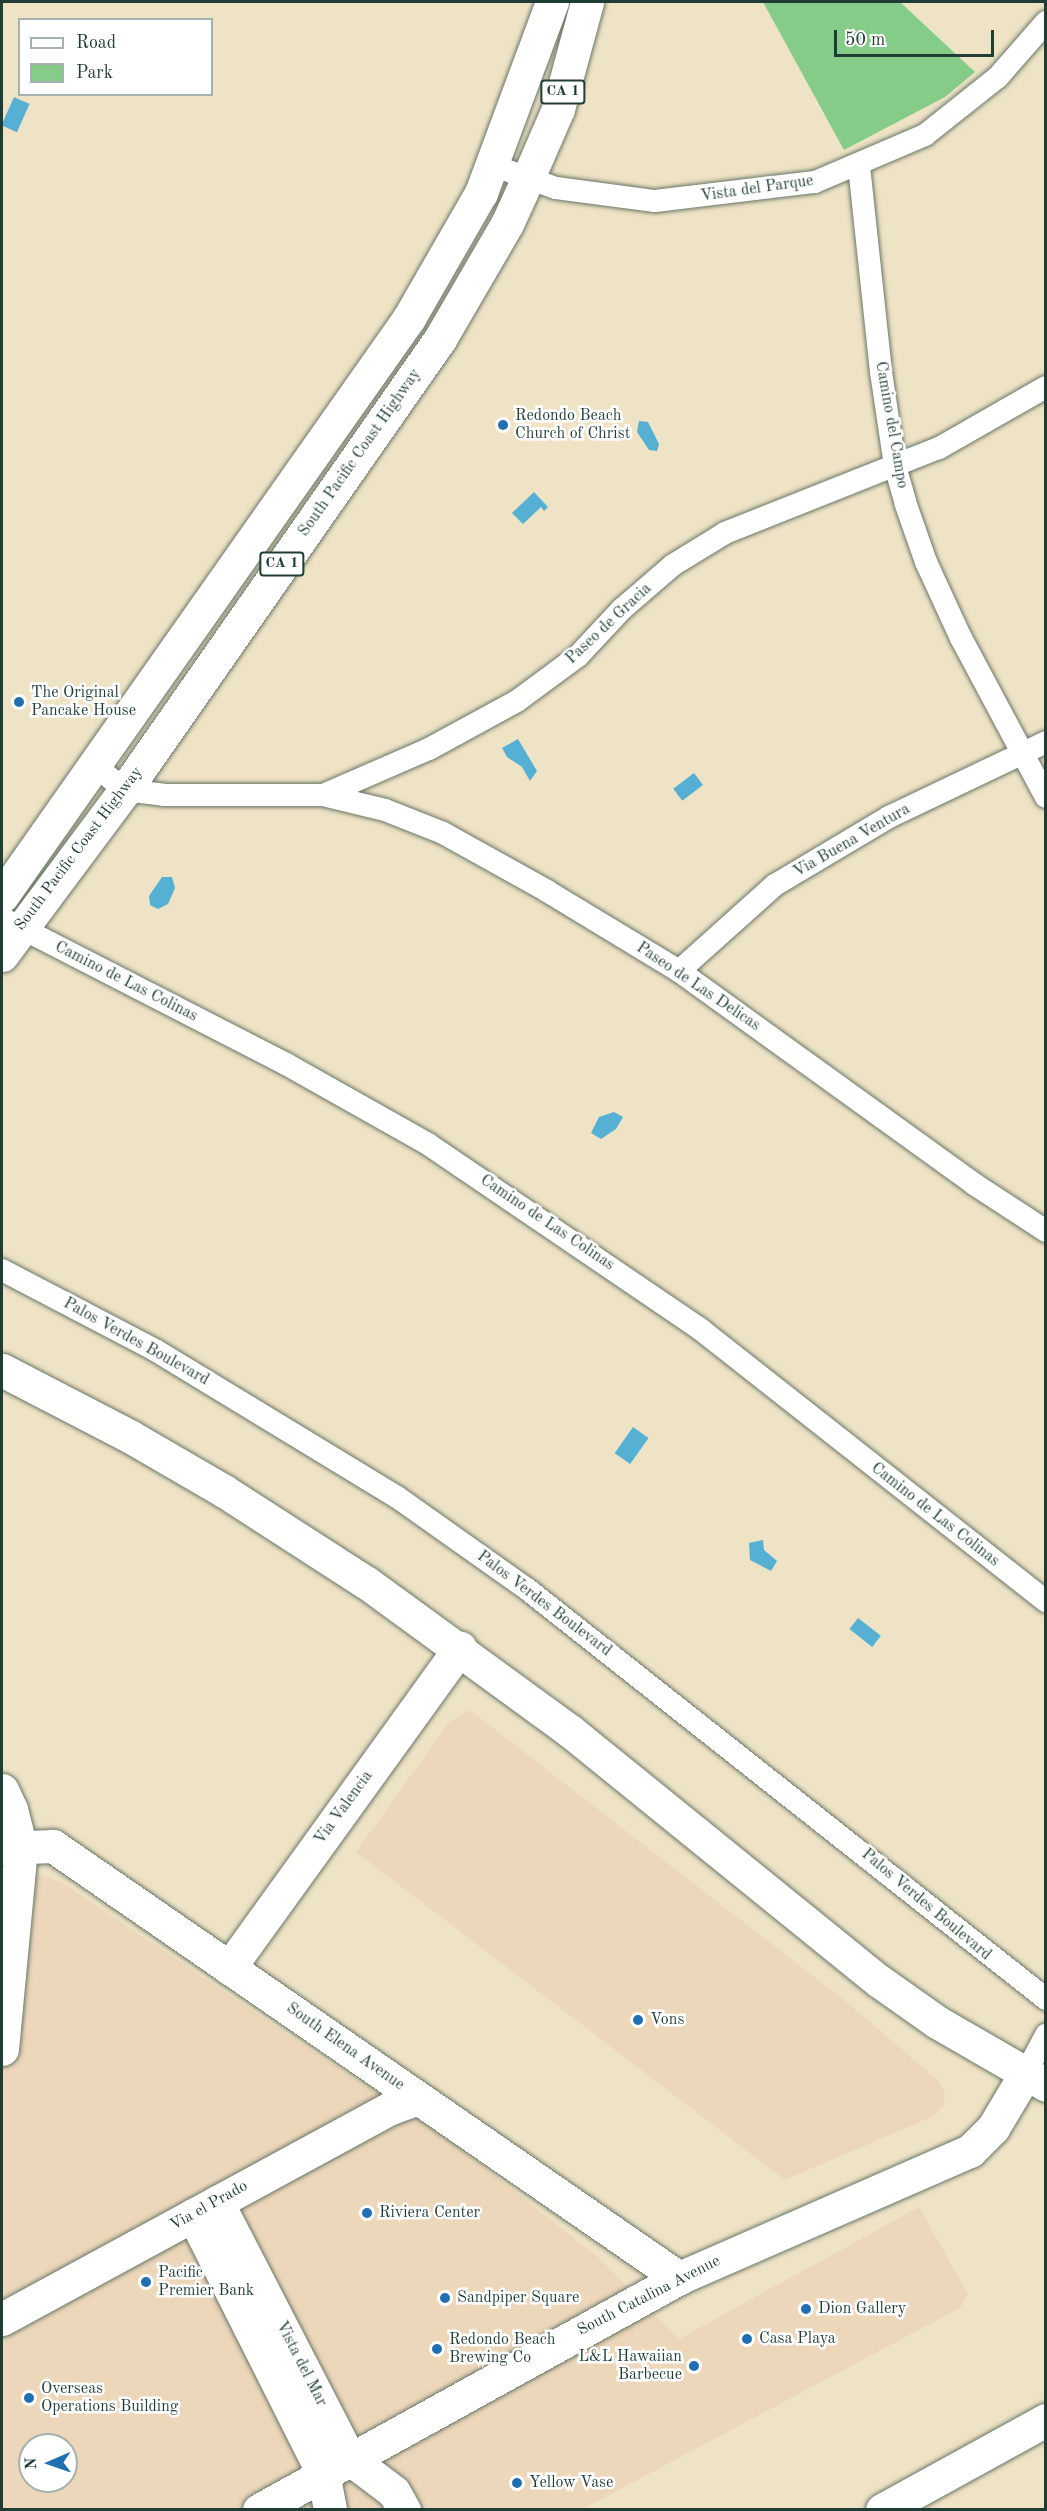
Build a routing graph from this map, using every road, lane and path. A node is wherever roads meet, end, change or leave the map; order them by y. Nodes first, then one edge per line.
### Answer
1 (552, 2) edge
2 (587, 2) edge
3 (1046, 22) edge
4 (492, 165) junction
5 (859, 166) junction
6 (528, 178) junction
7 (1046, 387) edge
8 (895, 466) junction
9 (1046, 742) edge
10 (1023, 755) junction
11 (94, 765) junction
12 (124, 790) junction
13 (323, 795) junction
14 (1046, 797) edge
15 (2, 896) edge
16 (11, 923) edge
17 (2, 955) edge
18 (679, 970) junction
19 (1046, 1231) edge
20 (2, 1270) edge
21 (2, 1370) edge
22 (1046, 1601) edge
23 (460, 1648) junction
24 (2, 1790) edge
25 (11, 1848) edge
26 (229, 1968) junction
27 (1046, 1999) edge
28 (1046, 2035) edge
29 (2, 2049) edge
30 (1035, 2080) edge
31 (418, 2098) junction
32 (205, 2209) junction
33 (679, 2278) junction
34 (2, 2319) edge
35 (1046, 2420) edge
36 (336, 2466) junction
37 (259, 2510) edge
38 (330, 2510) edge
39 (404, 2510) edge
40 (882, 2510) edge

1 - 4 main road, South Pacific Coast Highway / CA 1
2 - 6 main road, South Pacific Coast Highway / CA 1
3 - 5 street, Vista del Parque
4 - 6 street, Vista del Parque
4 - 11 main road, South Pacific Coast Highway / CA 1
5 - 6 street, Vista del Parque
5 - 8 street, Camino del Campo
6 - 12 main road, South Pacific Coast Highway / CA 1
7 - 8 street, Paseo de Gracia
8 - 10 street, Camino del Campo
8 - 13 street, Paseo de Gracia
9 - 10 street, Via Buena Ventura
10 - 14 street, Camino del Campo
10 - 18 street, Via Buena Ventura
11 - 12 street
11 - 15 main road, South Pacific Coast Highway / CA 1
12 - 13 street, Paseo de Gracia
12 - 16 main road, South Pacific Coast Highway / CA 1
13 - 18 street, Paseo de Las Delicas
16 - 17 main road, South Pacific Coast Highway / CA 1
16 - 22 street, Camino de Las Colinas
18 - 19 street, Paseo de Las Delicas
20 - 27 street, Palos Verdes Boulevard
21 - 23 main road
23 - 26 main road, Via Valencia
23 - 30 main road
24 - 25 main road
25 - 26 main road, South Elena Avenue
25 - 29 main road
26 - 31 main road, South Elena Avenue
28 - 30 street
30 - 33 main road, South Catalina Avenue
31 - 32 main road, Via el Prado
31 - 33 main road, South Elena Avenue
32 - 34 main road, Via el Prado
32 - 36 main road, Vista del Mar
33 - 36 main road, South Catalina Avenue
35 - 40 main road
36 - 37 main road, South Catalina Avenue
36 - 38 main road, Vista del Mar
36 - 39 main road, Vista del Mar

